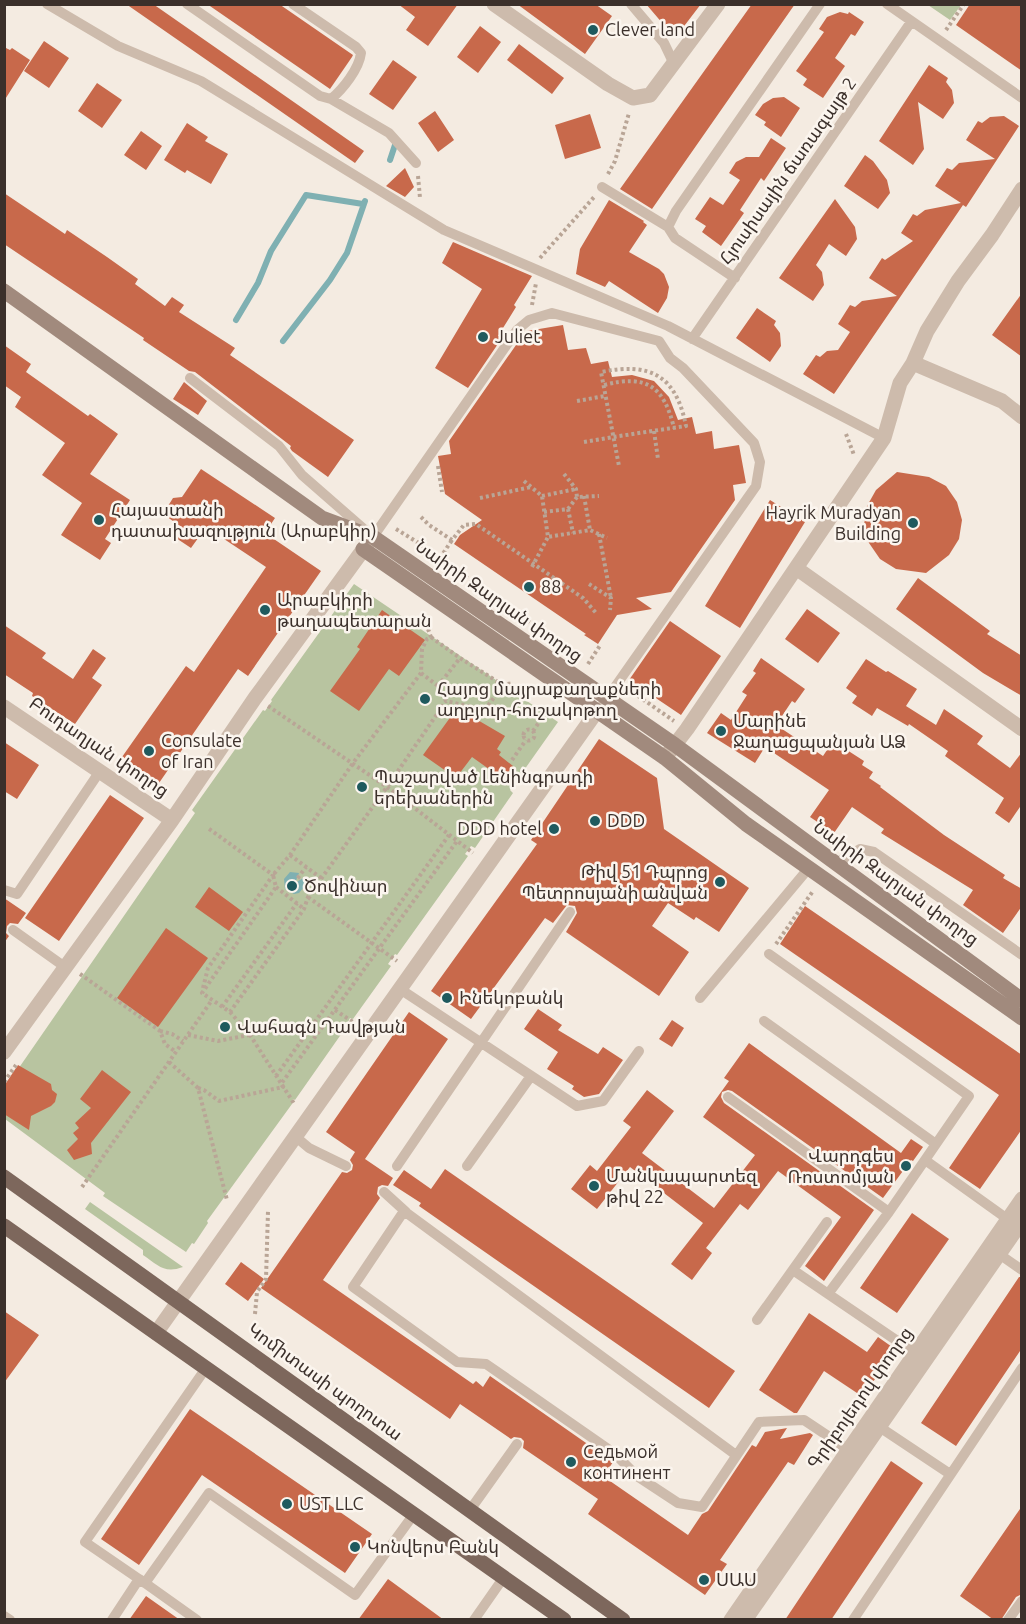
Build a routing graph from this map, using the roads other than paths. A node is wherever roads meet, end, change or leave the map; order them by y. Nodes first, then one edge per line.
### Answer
1 (47, 4) edge
2 (187, 4) edge
3 (293, 4) edge
4 (494, 4) edge
5 (631, 4) edge
6 (718, 4) edge
7 (820, 4) edge
8 (887, 4) edge
9 (912, 21) junction
10 (674, 64) junction
11 (1022, 98) edge
12 (331, 99) junction
13 (416, 163) road end
14 (602, 188) road end
15 (1022, 189) edge
16 (668, 227) junction
17 (735, 278) junction
18 (4, 291) edge
19 (692, 339) junction
20 (913, 363) junction
21 (190, 378) dead end
22 (1022, 417) edge
23 (884, 438) junction
24 (368, 543) junction
25 (796, 568) junction
26 (602, 705) junction
27 (4, 707) edge
28 (1022, 729) edge
29 (675, 745) junction
30 (665, 758) junction
31 (100, 771) junction
32 (172, 820) junction
33 (836, 863) junction
34 (808, 869) junction
35 (4, 890) edge
36 (570, 912) dead end
37 (14, 930) dead end
38 (769, 954) road end
39 (1022, 956) edge
40 (65, 967) junction
41 (400, 989) junction
42 (700, 998) dead end
43 (1022, 1000) edge
44 (1022, 1018) edge
45 (764, 1021) dead end
46 (482, 1044) junction
47 (639, 1051) dead end
48 (4, 1053) edge
49 (531, 1076) junction
50 (728, 1097) dead end
51 (296, 1137) junction
52 (936, 1144) junction
53 (926, 1160) junction
54 (346, 1166) dead end
55 (397, 1166) dead end
56 (467, 1166) dead end
57 (4, 1177) edge
58 (384, 1192) dead end
59 (1022, 1199) edge
60 (406, 1212) junction
61 (889, 1212) junction
62 (828, 1222) dead end
63 (1016, 1222) edge
64 (4, 1226) edge
65 (999, 1254) junction
66 (793, 1270) junction
67 (1022, 1270) edge
68 (828, 1294) junction
69 (178, 1300) junction
70 (757, 1320) dead end
71 (156, 1333) junction
72 (915, 1353) junction
73 (206, 1368) junction
74 (1022, 1368) edge
75 (874, 1423) junction
76 (517, 1443) dead end
77 (849, 1450) junction
78 (736, 1455) junction
79 (950, 1474) junction
80 (470, 1510) junction
81 (414, 1514) junction
82 (504, 1577) junction
83 (142, 1581) junction
84 (1022, 1601) edge
85 (4, 1616) edge
86 (10, 1620) edge
87 (112, 1620) edge
88 (197, 1620) edge
89 (474, 1620) edge
90 (564, 1620) edge
91 (623, 1620) edge
92 (730, 1620) edge
93 (745, 1620) edge
94 (853, 1620) edge
95 (1008, 1620) edge

1 - 19 lane
2 - 12 lane
3 - 12 lane
4 - 10 street
5 - 10 lane
6 - 10 street
7 - 16 lane
8 - 9 lane
9 - 11 lane
9 - 17 lane, Հյուսիսային ճառագայթ 2
12 - 13 lane
14 - 16 lane
15 - 20 street
16 - 17 lane
17 - 19 lane, Հյուսիսային ճառագայթ 2
18 - 24 main road, Նաիրի Զարյան փողոց
19 - 23 lane
20 - 22 street
20 - 23 street
21 - 24 lane
23 - 25 street
24 - 26 main road, Նաիրի Զարյան փողոց
24 - 26 lane
24 - 32 street
25 - 28 street
25 - 29 street
26 - 29 main road, Նաիրի Զարյան փողոց
26 - 30 main road, Նաիրի Զարյան փողոց
26 - 41 street
27 - 31 street, Բուդաղյան փողոց
29 - 30 street
29 - 33 main road, Նաիրի Զարյան փողոց
30 - 34 main road, Նաիրի Զարյան փողոց
31 - 32 street, Բուդաղյան փողոց
31 - 35 lane
32 - 40 street
33 - 39 lane
33 - 43 main road, Նաիրի Զարյան փողոց
34 - 42 lane
34 - 44 main road, Նաիրի Զարյան փողոց
36 - 46 lane
37 - 40 lane
38 - 52 lane
40 - 48 street
41 - 46 lane
41 - 51 street
45 - 52 lane
46 - 49 lane
46 - 55 lane
47 - 49 lane
49 - 56 lane
50 - 61 lane
51 - 54 lane
51 - 69 street
52 - 53 lane
53 - 61 lane
53 - 63 lane
57 - 69 main road, Կոմիտասի պողոտա
58 - 60 lane
59 - 63 street, Գրիբոյեդով փողոց
60 - 78 lane
60 - 78 lane
61 - 68 lane
62 - 66 lane
63 - 65 street, Գրիբոյեդով փողոց
63 - 72 street, Գրիբոյեդով փողոց
64 - 71 main road
65 - 67 lane
65 - 75 street, Գրիբոյեդով փողոց
66 - 68 lane
66 - 70 lane
68 - 72 lane
69 - 71 street
69 - 80 main road, Կոմիտասի պողոտա
71 - 73 main road
72 - 75 street, Գրիբոյեդով փողոց
73 - 81 main road
73 - 83 lane
74 - 79 lane
75 - 77 street, Գրիբոյեդով փողոց
75 - 79 lane
75 - 93 street, Գրիբոյեդով փողոց
76 - 80 lane
77 - 78 lane
77 - 92 street, Գրիբոյեդով փողոց
79 - 94 lane
80 - 91 main road, Կոմիտասի պողոտա
81 - 82 main road
81 - 83 lane
82 - 89 lane
82 - 90 main road
83 - 87 lane
83 - 88 lane
84 - 95 lane
85 - 86 lane

